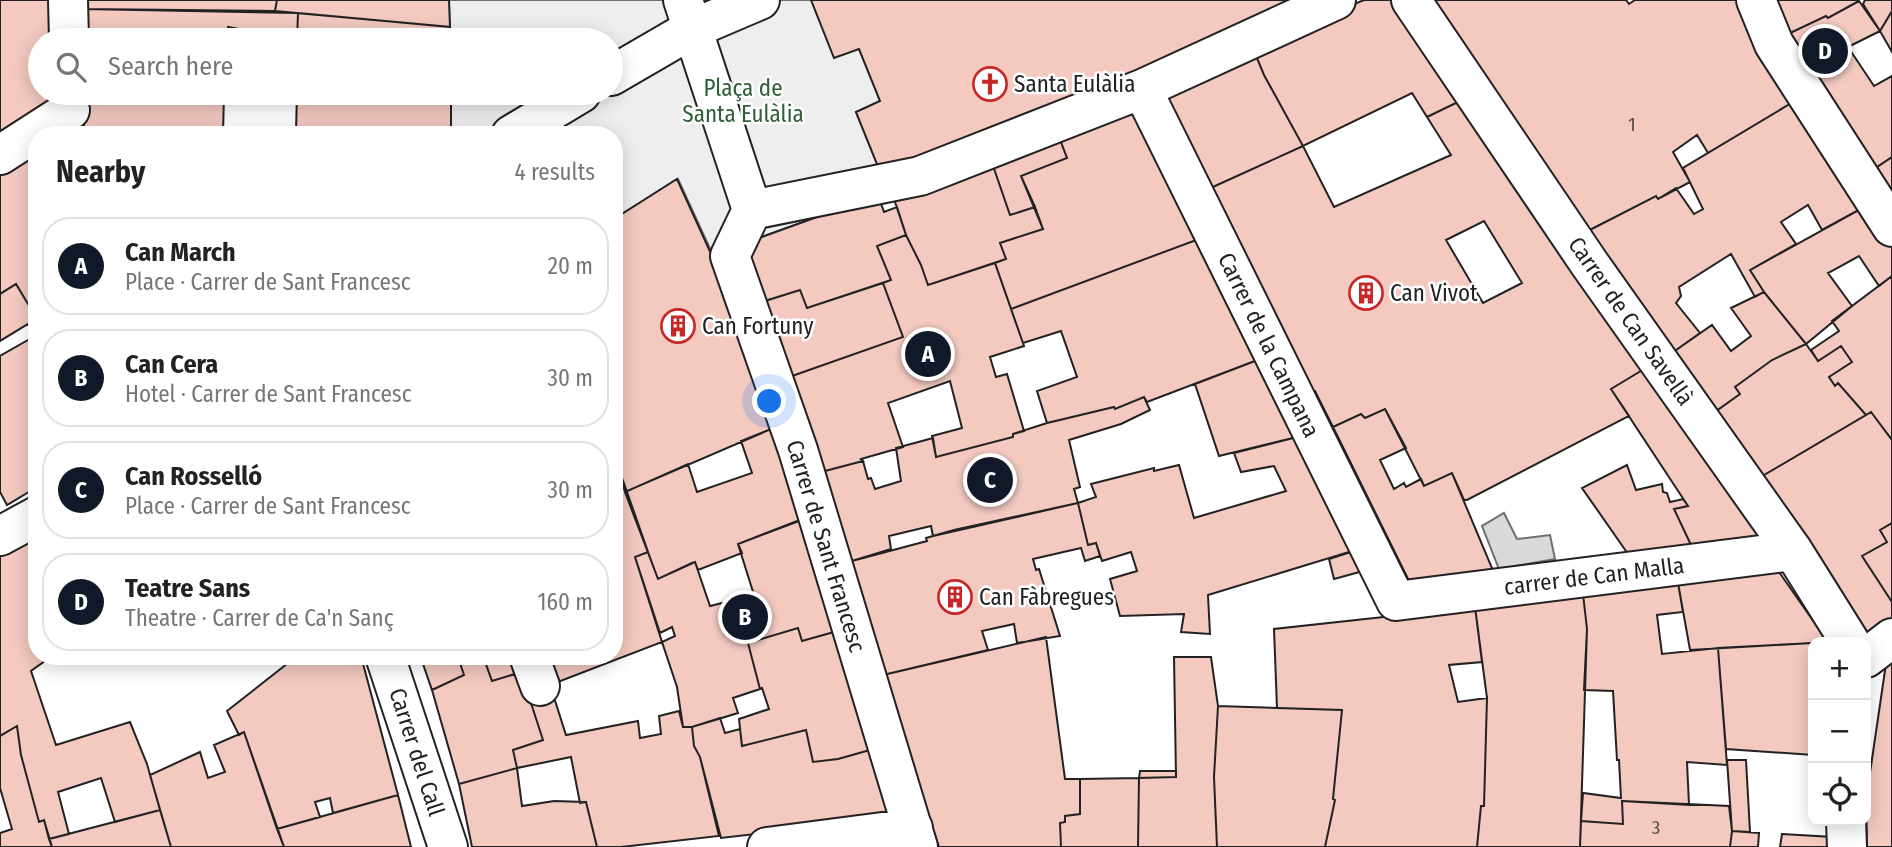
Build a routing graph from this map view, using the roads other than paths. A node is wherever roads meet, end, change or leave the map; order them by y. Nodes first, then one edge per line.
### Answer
1 (68, 0) edge
2 (760, 0) edge
3 (1336, 0) edge
4 (1411, 0) edge
5 (1756, 0) edge
6 (687, 14) edge
7 (69, 28) edge
8 (623, 66) edge
9 (1142, 89) junction
10 (561, 105) edge
11 (70, 113) edge
12 (48, 126) edge
13 (526, 126) edge
14 (28, 138) edge
15 (0, 155) edge
16 (752, 210) junction
17 (1892, 227) edge
18 (28, 521) edge
19 (0, 536) edge
20 (1793, 551) junction
21 (1396, 601) joint
22 (1847, 637) edge
23 (1892, 638) edge
24 (1871, 654) edge
25 (388, 665) edge
26 (1846, 826) edge
27 (915, 838) edge
28 (448, 847) edge
29 (767, 847) edge
30 (1847, 847) edge

1 - 7 street
2 - 6 street
3 - 9 street
4 - 20 street, Carrer de Can Savellà
5 - 17 street
6 - 8 street
6 - 16 street
9 - 16 street
9 - 21 street, Carrer de la Campana
10 - 13 street
11 - 12 street
14 - 15 street
16 - 27 street, Carrer de Sant Francesc
18 - 19 street
20 - 21 street, carrer de Can Malla
20 - 22 street, Carrer de Can Savellà
23 - 24 street
25 - 28 street, Carrer del Call
26 - 30 street
27 - 29 street

